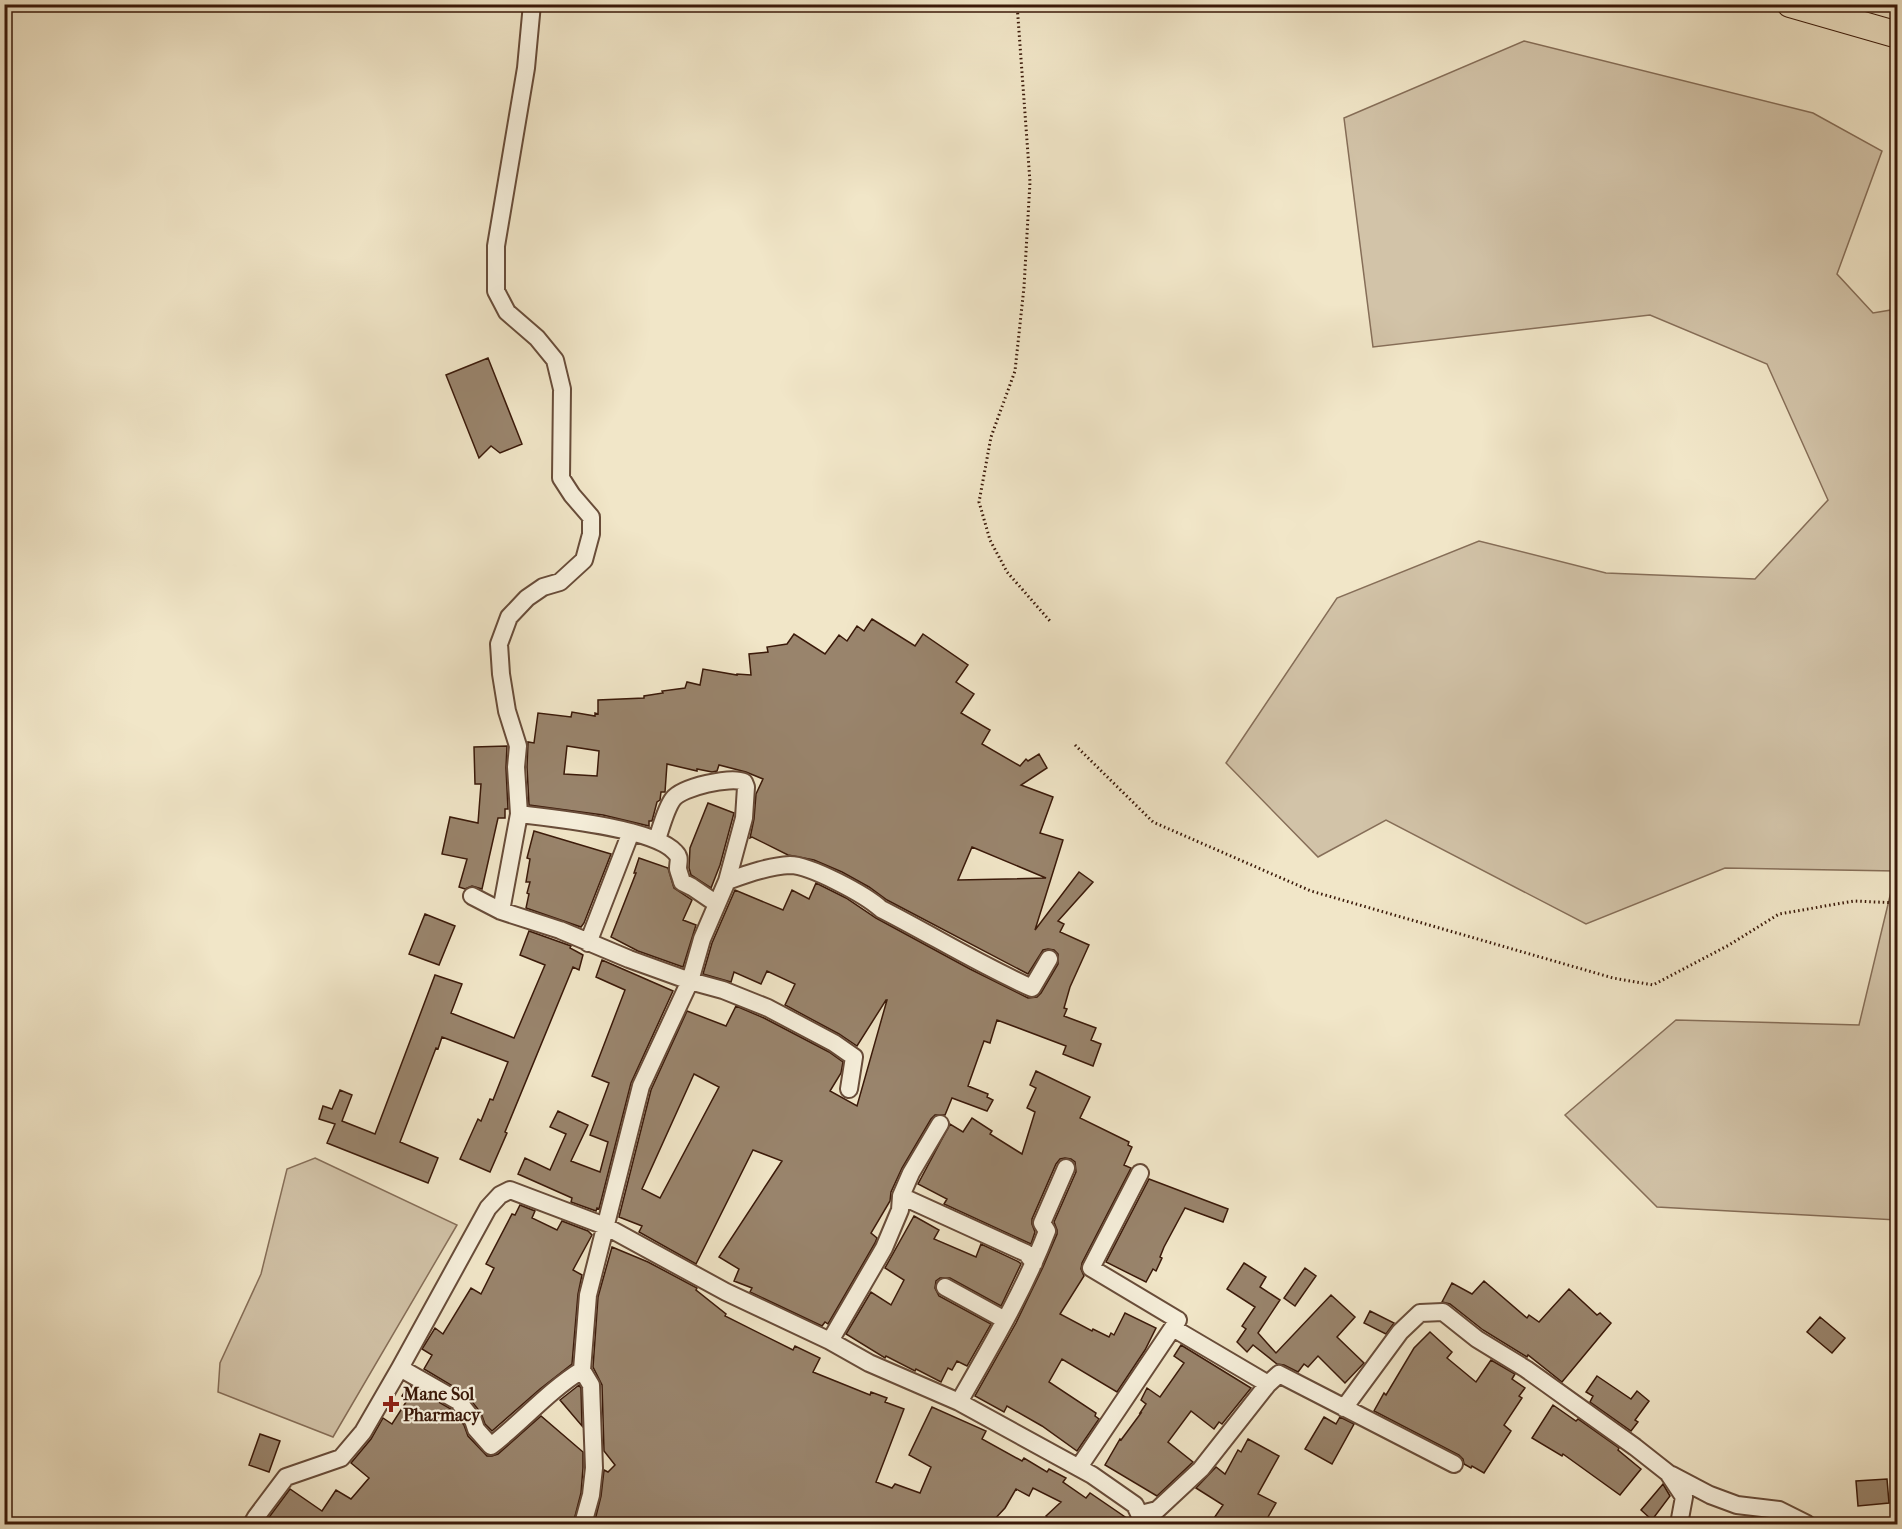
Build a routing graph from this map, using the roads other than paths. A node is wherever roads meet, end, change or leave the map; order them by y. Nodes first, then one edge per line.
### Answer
1 (532, 4) edge
2 (1790, 4) edge
3 (1898, 35) edge
4 (519, 814) junction
5 (631, 832) junction
6 (657, 839) junction
7 (727, 881) junction
8 (472, 896) dead end
9 (717, 904) junction
10 (501, 911) junction
11 (588, 943) junction
12 (1049, 959) dead end
13 (690, 981) junction
14 (849, 1089) dead end
15 (940, 1124) dead end
16 (1066, 1168) dead end
17 (1140, 1173) dead end
18 (901, 1196) junction
19 (605, 1226) junction
20 (1034, 1263) junction
21 (945, 1287) dead end
22 (1005, 1320) junction
23 (1173, 1329) junction
24 (830, 1341) junction
25 (400, 1368) junction
26 (582, 1370) junction
27 (1268, 1384) junction
28 (959, 1402) junction
29 (1344, 1408) junction
30 (1454, 1464) dead end
31 (1079, 1467) junction
32 (1668, 1473) junction
33 (1142, 1519) edge
34 (252, 1524) edge
35 (583, 1524) edge
36 (1679, 1524) edge
37 (1807, 1524) edge

1 - 4 street
2 - 3 main road
4 - 5 street
4 - 10 street
5 - 6 street
5 - 11 street
6 - 7 street
6 - 9 street
7 - 9 street
7 - 12 street
8 - 10 street
9 - 13 street
10 - 11 street
11 - 13 street
13 - 14 street
13 - 19 street
15 - 18 street
16 - 20 street
17 - 23 street
18 - 20 street
18 - 24 street
19 - 24 street
19 - 25 street
19 - 26 street
20 - 22 street
21 - 22 street
22 - 28 street
23 - 27 street
23 - 31 street
24 - 28 street
25 - 26 street
25 - 34 street
26 - 35 street
27 - 29 street
27 - 33 street
28 - 31 street
29 - 30 street
29 - 32 street
31 - 33 street
32 - 36 street
32 - 37 street

